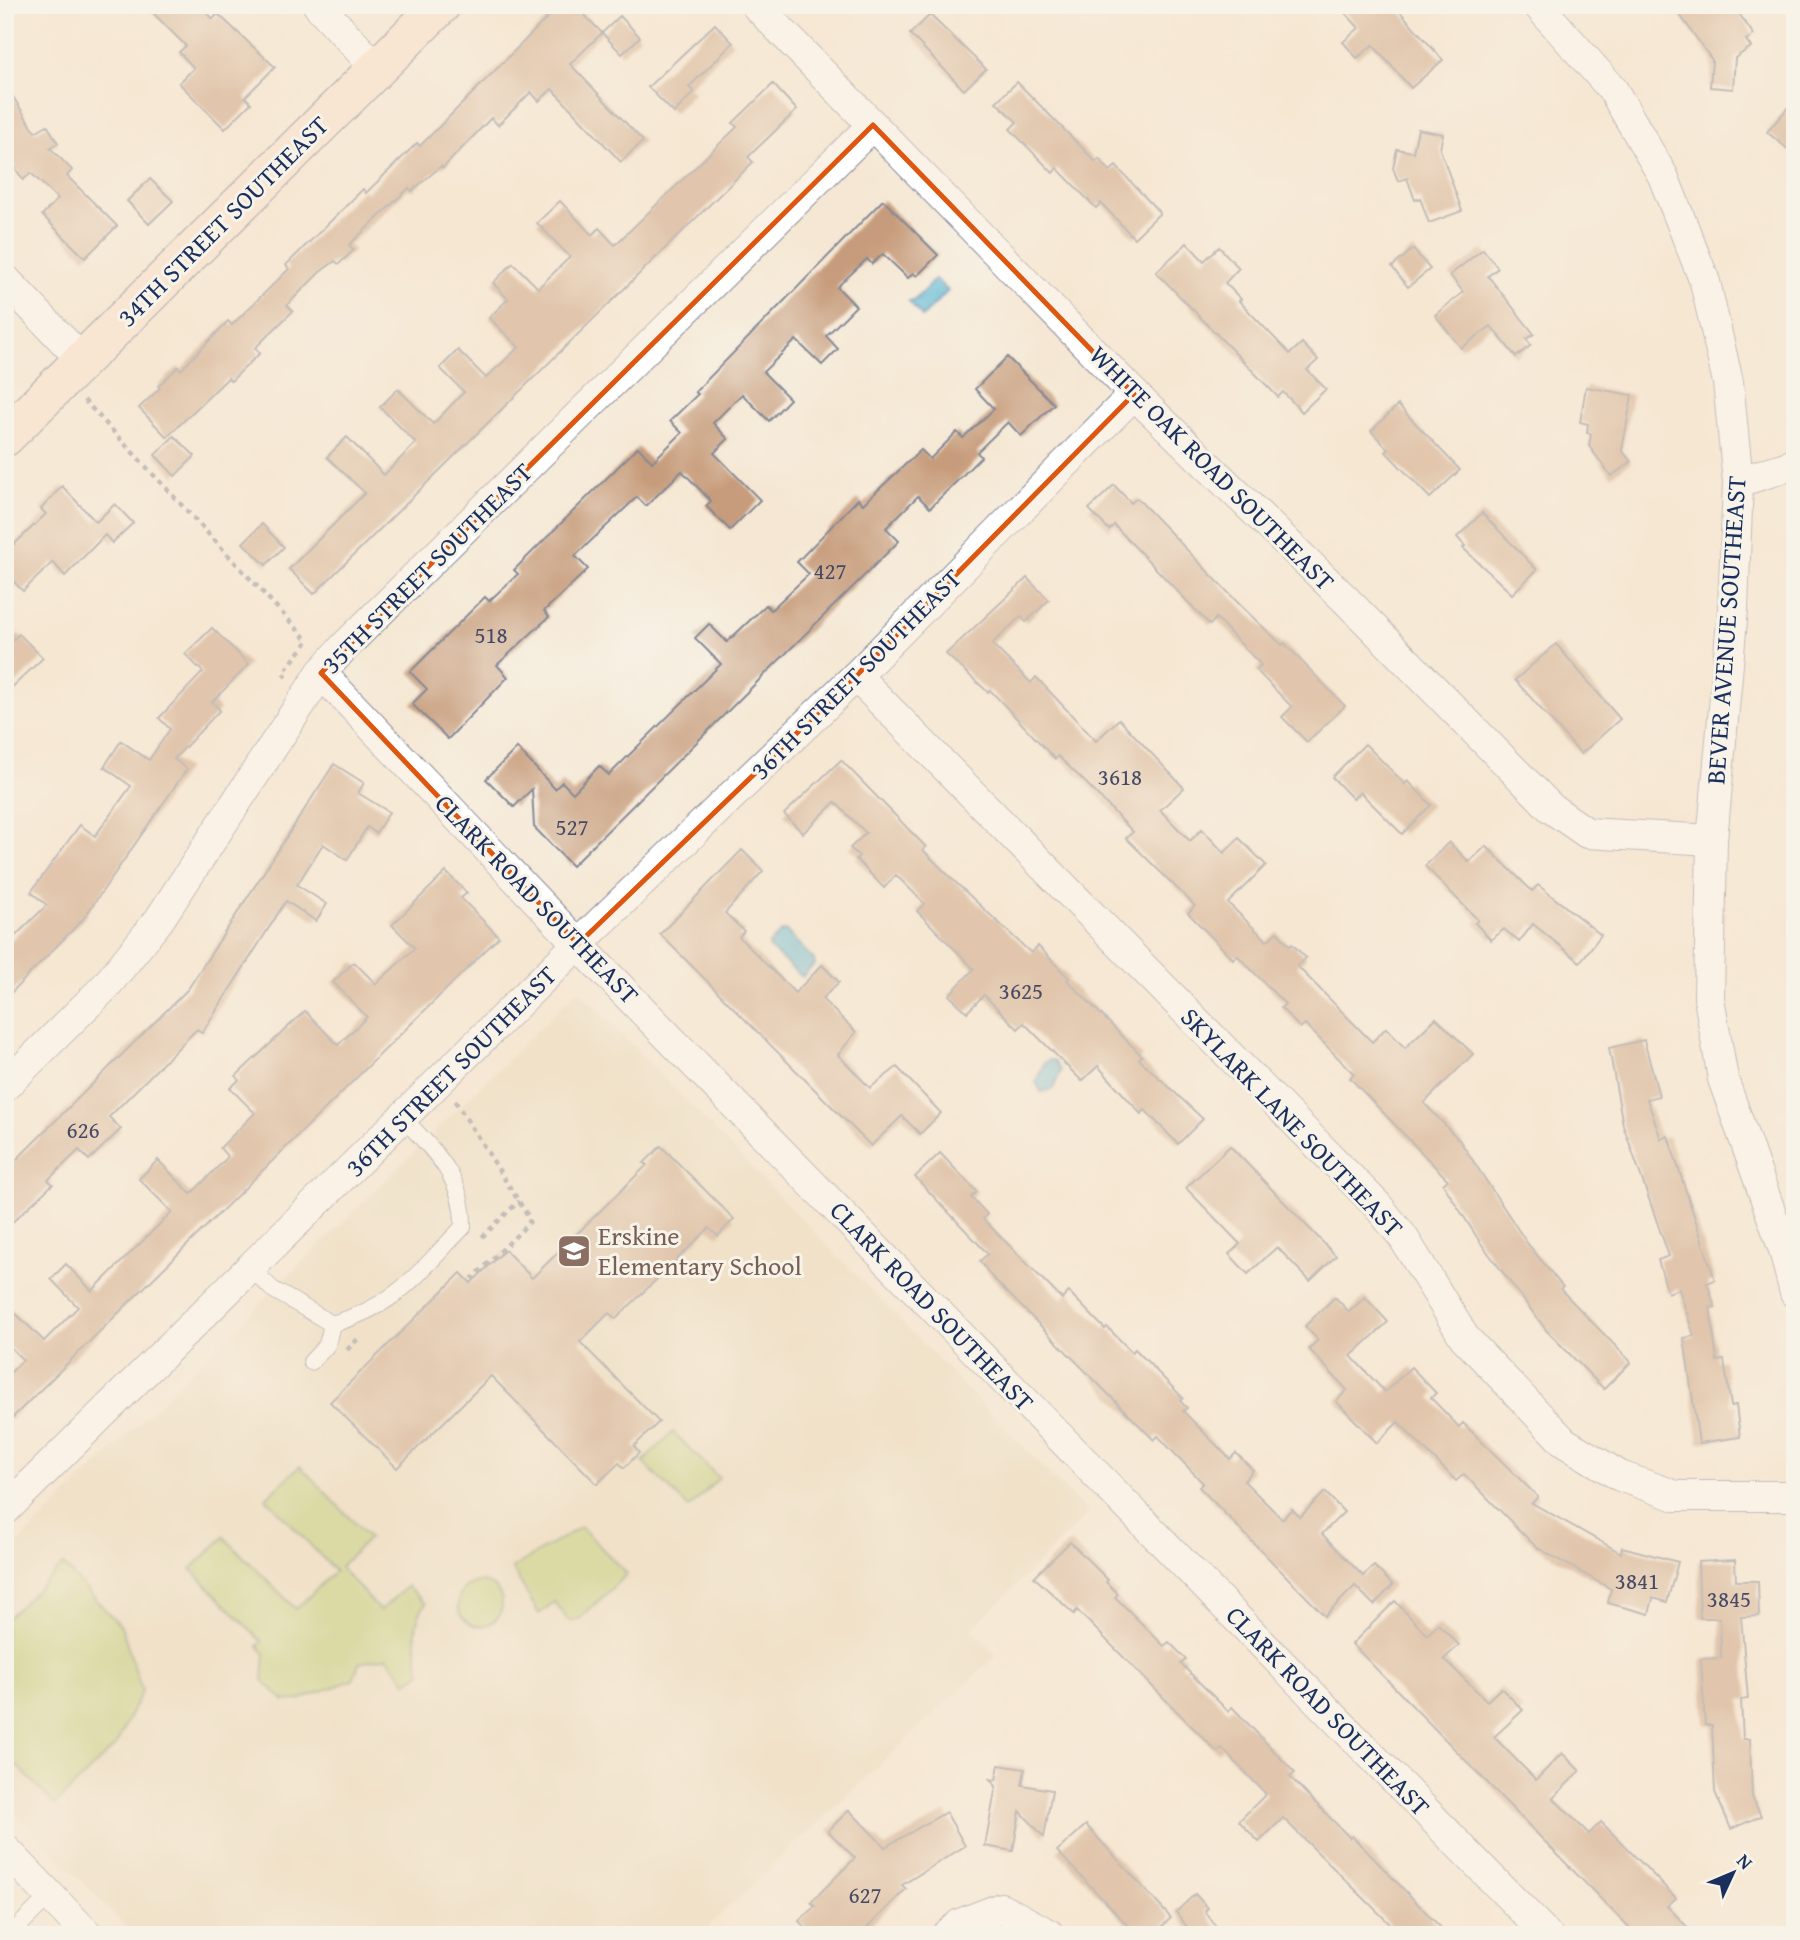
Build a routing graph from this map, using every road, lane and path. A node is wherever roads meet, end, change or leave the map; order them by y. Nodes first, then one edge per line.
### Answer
1 (318, 5) edge
2 (442, 5) edge
3 (756, 5) edge
4 (1538, 5) edge
5 (377, 69) junction
6 (873, 125) junction
7 (5, 279) edge
8 (80, 378) junction
9 (1134, 394) junction
10 (5, 437) edge
11 (1795, 464) edge
12 (1738, 482) junction
13 (321, 673) junction
14 (856, 676) junction
15 (290, 681) dead end
16 (1712, 840) junction
17 (578, 944) junction
18 (5, 1086) edge
19 (452, 1098) dead end
20 (403, 1118) junction
21 (251, 1268) junction
22 (472, 1279) dead end
23 (1794, 1284) edge
24 (332, 1324) junction
25 (312, 1362) dead end
26 (1795, 1496) edge
27 (5, 1510) edge
28 (5, 1849) edge
29 (50, 1895) junction
30 (10, 1935) edge
31 (88, 1935) edge
32 (947, 1935) edge
33 (1050, 1935) edge
34 (1547, 1935) edge

1 - 5 street
2 - 5 street, 34TH STREET SOUTHEAST
3 - 6 street, WHITE OAK ROAD SOUTHEAST
4 - 12 street, BEVER AVENUE SOUTHEAST
5 - 8 street, 34TH STREET SOUTHEAST
6 - 9 street, WHITE OAK ROAD SOUTHEAST
6 - 13 street, 35TH STREET SOUTHEAST
7 - 8 street
8 - 10 street, 34TH STREET SOUTHEAST
8 - 15 path
9 - 14 street, 36TH STREET SOUTHEAST
9 - 16 street, WHITE OAK ROAD SOUTHEAST
11 - 12 street
12 - 16 street, BEVER AVENUE SOUTHEAST
13 - 17 street, CLARK ROAD SOUTHEAST
13 - 18 street, 35TH STREET SOUTHEAST
14 - 17 street, 36TH STREET SOUTHEAST
14 - 26 street, SKYLARK LANE SOUTHEAST
16 - 23 street, BEVER AVENUE SOUTHEAST
17 - 20 street, 36TH STREET SOUTHEAST
17 - 34 street, CLARK ROAD SOUTHEAST
19 - 22 path
20 - 21 street, 36TH STREET SOUTHEAST
20 - 24 lane
21 - 24 lane
21 - 27 street, 36TH STREET SOUTHEAST
24 - 25 lane
28 - 29 street
29 - 30 lane
29 - 31 street
32 - 33 street

